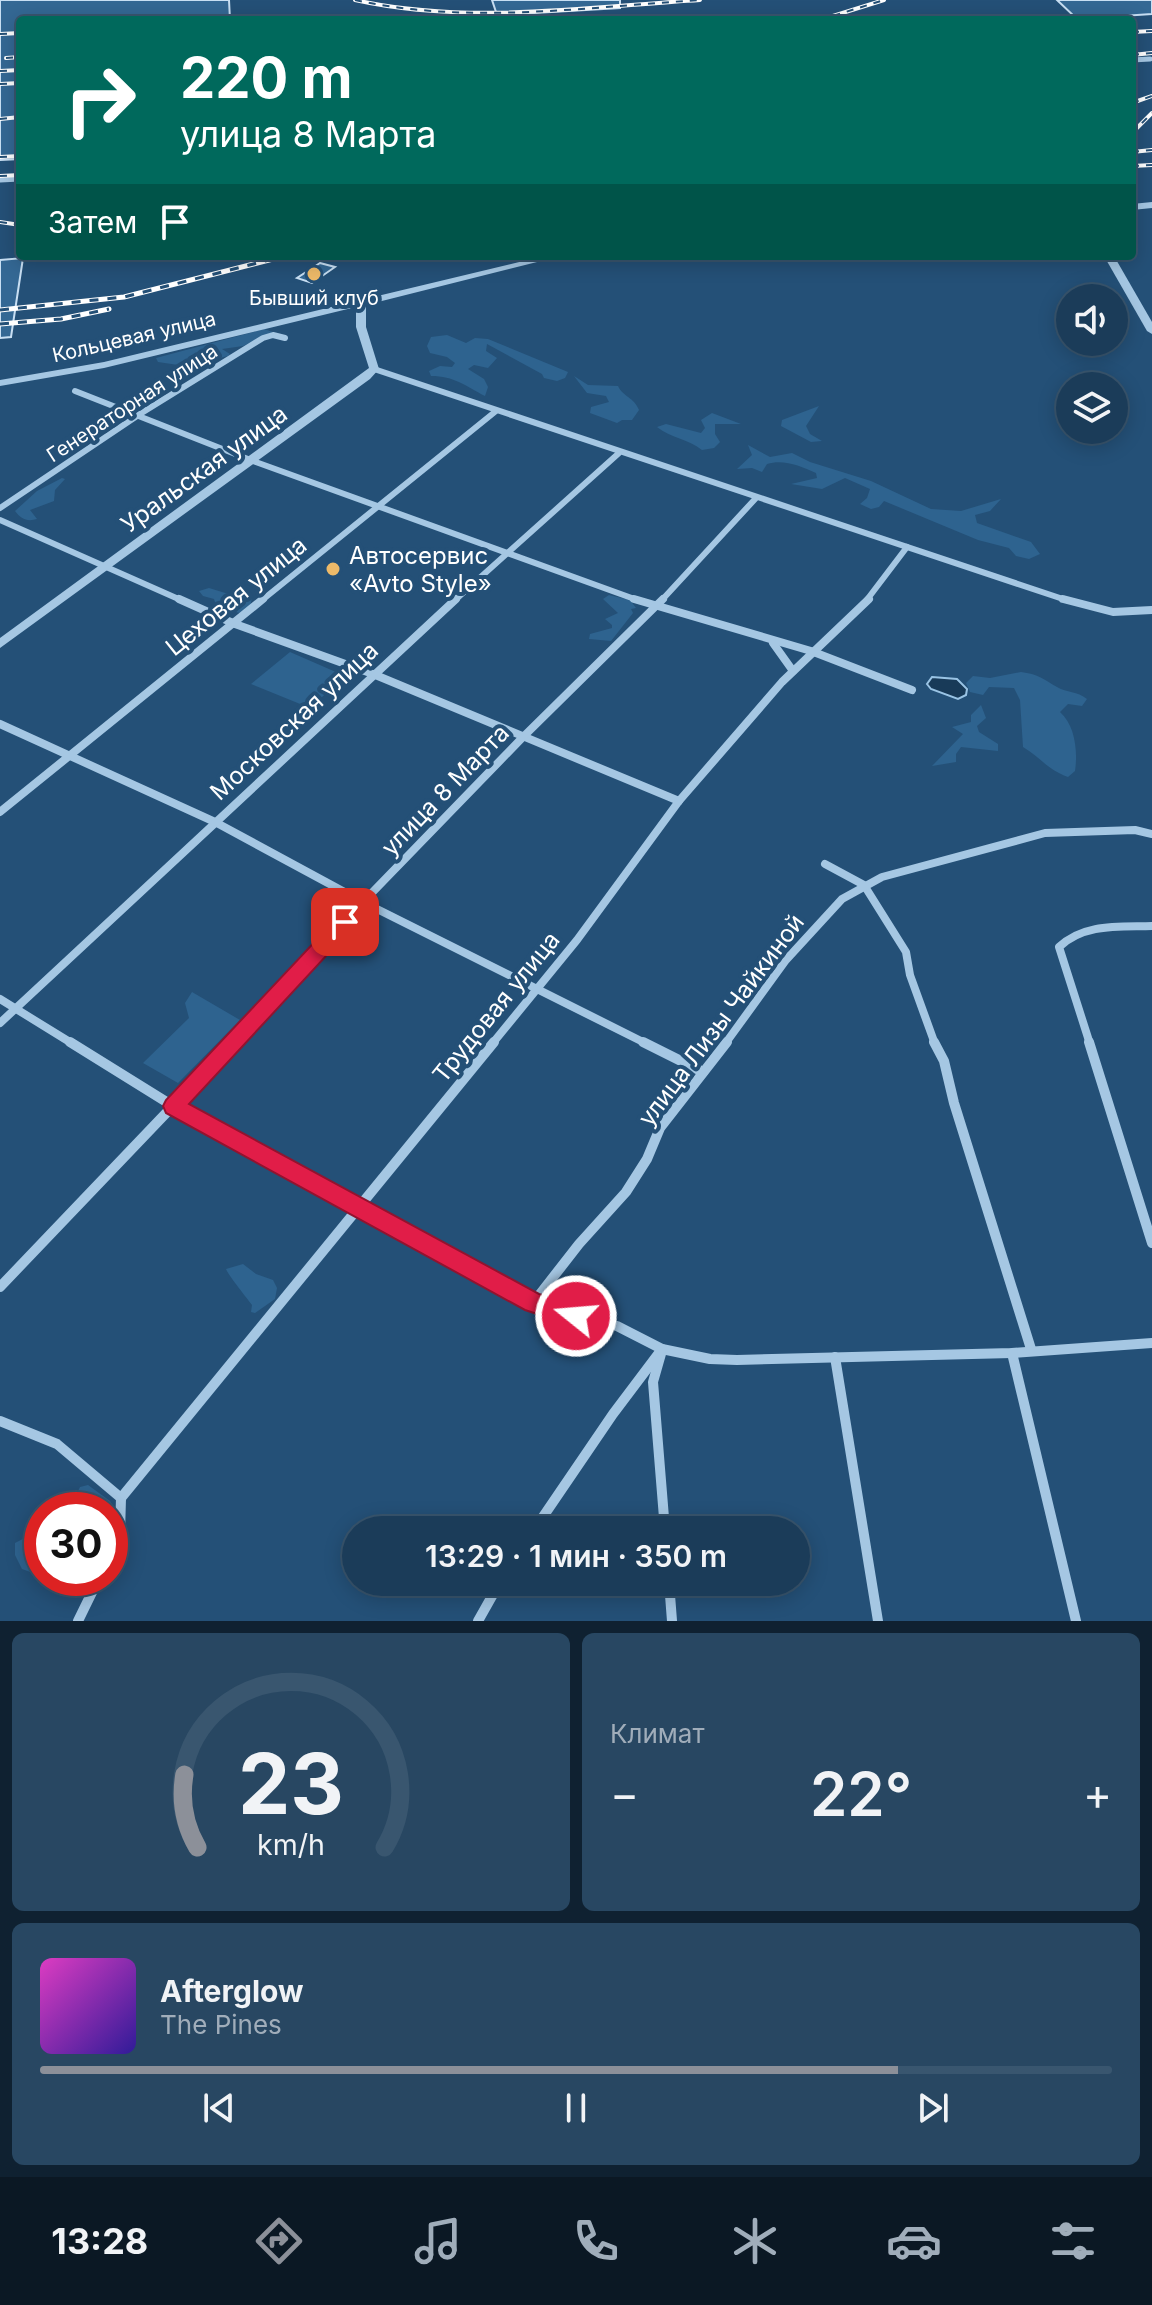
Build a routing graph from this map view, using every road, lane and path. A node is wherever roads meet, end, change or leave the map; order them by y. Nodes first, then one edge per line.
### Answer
1 (539, 260) edge
2 (1111, 260) edge
3 (361, 301) junction
4 (1152, 331) edge
5 (285, 338) dead end
6 (374, 369) junction
7 (0, 383) edge
8 (75, 391) dead end
9 (496, 411) junction
10 (140, 414) junction
11 (619, 453) junction
12 (253, 461) junction
13 (756, 498) junction
14 (378, 506) junction
15 (0, 508) edge
16 (0, 520) edge
17 (907, 547) junction
18 (510, 551) junction
19 (108, 567) junction
20 (656, 607) junction
21 (1152, 610) edge
22 (235, 624) junction
23 (768, 639) junction
24 (0, 644) edge
25 (811, 651) junction
26 (793, 671) junction
27 (373, 674) junction
28 (912, 690) dead end
29 (0, 724) edge
30 (522, 738) junction
31 (67, 756) junction
32 (679, 801) junction
33 (0, 812) edge
34 (215, 822) junction
35 (1152, 834) edge
36 (825, 864) dead end
37 (864, 885) junction
38 (363, 902) junction
39 (1152, 926) edge
40 (538, 988) junction
41 (0, 999) edge
42 (16, 1008) junction
43 (0, 1023) edge
44 (703, 1072) junction
45 (173, 1106) junction
46 (358, 1206) junction
47 (1152, 1243) edge
48 (0, 1287) edge
49 (533, 1303) junction
50 (1152, 1343) edge
51 (662, 1349) junction
52 (1031, 1349) junction
53 (1012, 1353) junction
54 (835, 1357) junction
55 (0, 1421) edge
56 (114, 1492) edge
57 (126, 1492) edge
58 (544, 1516) edge
59 (664, 1516) edge
60 (90, 1596) edge
61 (492, 1596) edge
62 (670, 1596) edge
63 (78, 1621) edge
64 (478, 1621) edge
65 (672, 1621) edge
66 (878, 1621) edge
67 (1076, 1621) edge

1 - 3 street, Кольцевая улица
2 - 4 street
3 - 6 street
3 - 7 street, Кольцевая улица
5 - 10 street, Генераторная улица
6 - 9 street
6 - 12 street, Уральская улица
8 - 10 street
9 - 11 street
9 - 14 street, Цеховая улица
10 - 12 street
10 - 15 street, Генераторная улица
11 - 13 street
11 - 18 street, Московская улица
12 - 14 street
12 - 19 street, Уральская улица
13 - 17 street
13 - 20 street, улица 8 Марта
14 - 18 street
14 - 22 street, Цеховая улица
16 - 19 street
17 - 21 street
17 - 25 street, Трудовая улица
18 - 20 street
18 - 27 street, Московская улица
19 - 22 street
19 - 24 street, Уральская улица
20 - 23 street
20 - 30 street, улица 8 Марта
22 - 27 street
22 - 31 street, Цеховая улица
23 - 25 street
23 - 26 street
25 - 26 street, Трудовая улица
25 - 28 street
26 - 32 street, Трудовая улица
27 - 30 street
27 - 34 street, Московская улица
29 - 31 street
30 - 32 street
30 - 38 street, улица 8 Марта
31 - 33 street, Цеховая улица
31 - 34 street
32 - 40 street, Трудовая улица
34 - 38 street
34 - 42 street, Московская улица
35 - 37 street, улица Лизы Чайкиной
36 - 37 street
37 - 44 street, улица Лизы Чайкиной
37 - 52 street
38 - 40 street
38 - 45 street, улица 8 Марта
39 - 47 street
40 - 44 street
40 - 46 street, Трудовая улица
41 - 42 street
42 - 43 street, Московская улица
42 - 45 street
44 - 49 street, улица Лизы Чайкиной
45 - 46 street
45 - 48 street, улица 8 Марта
46 - 49 street
46 - 57 street, Трудовая улица
49 - 51 street
50 - 52 street
51 - 54 street
51 - 58 street
51 - 59 street
52 - 53 street
53 - 54 street
53 - 67 street
54 - 66 street
55 - 56 street
60 - 63 street
61 - 64 street
62 - 65 street

